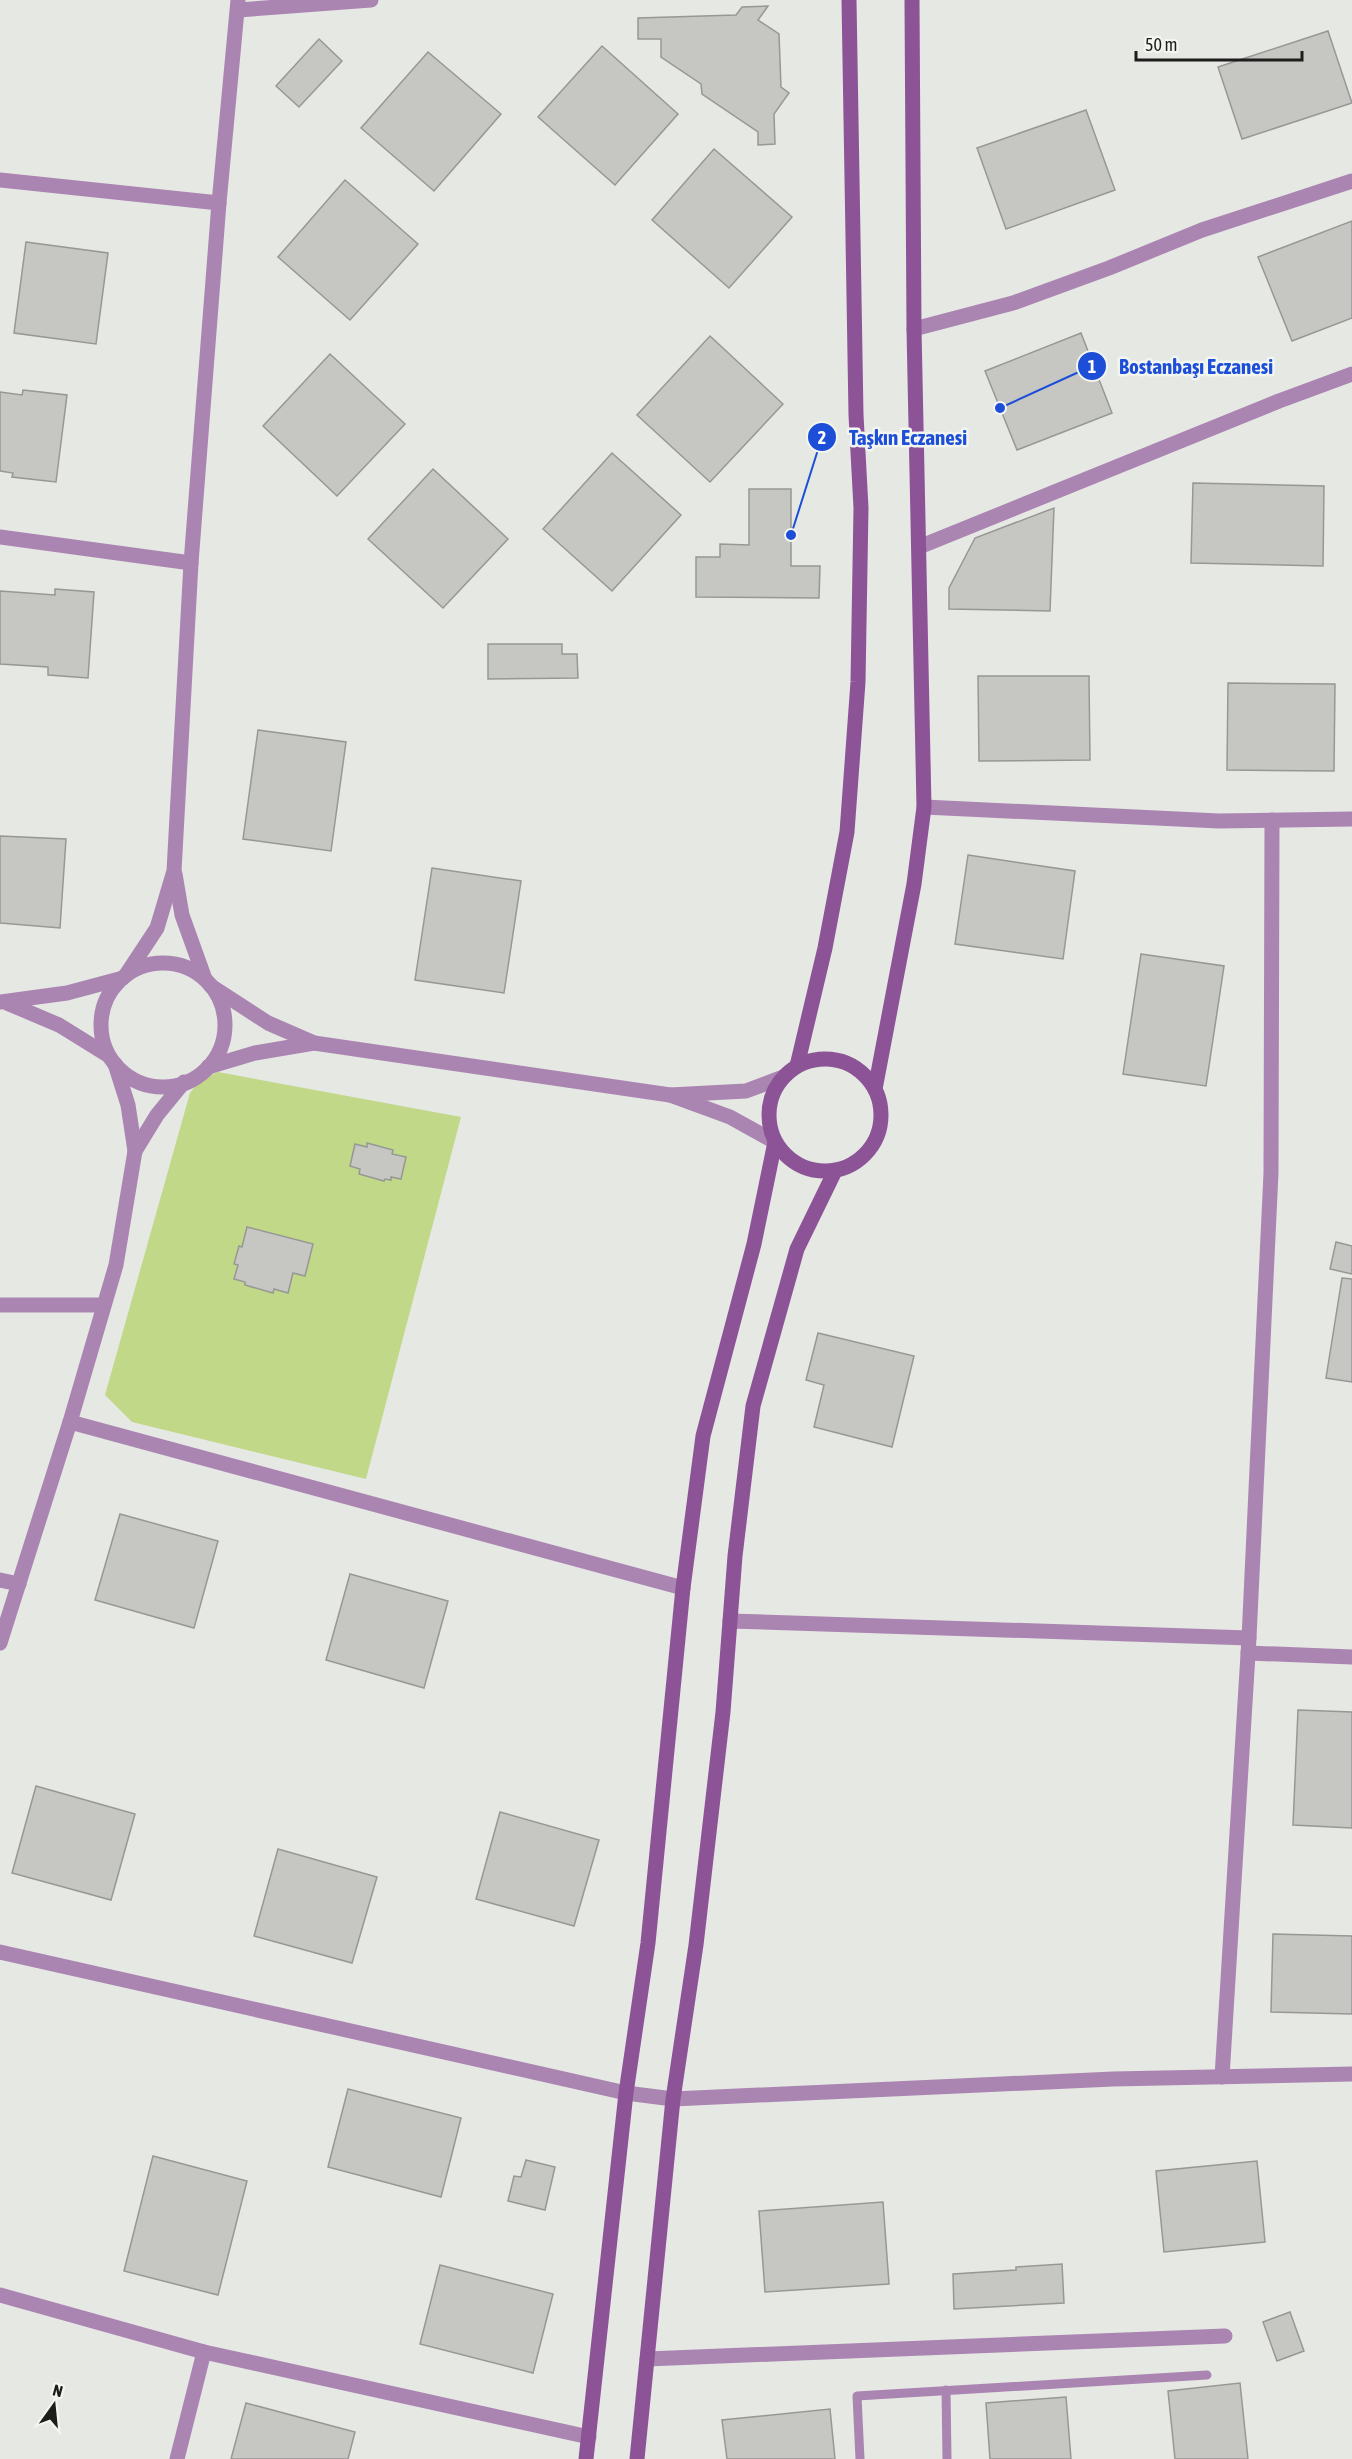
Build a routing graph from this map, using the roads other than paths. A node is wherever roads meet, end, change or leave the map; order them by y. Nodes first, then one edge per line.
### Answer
1 (371, 0) edge
2 (849, 0) edge
3 (912, 0) edge
4 (238, 5) edge
5 (0, 180) edge
6 (1352, 181) edge
7 (219, 203) junction
8 (914, 328) junction
9 (1352, 374) edge
10 (0, 537) edge
11 (920, 547) junction
12 (191, 563) junction
13 (924, 807) junction
14 (1352, 819) edge
15 (1272, 820) junction
16 (174, 871) junction
17 (125, 976) junction
18 (208, 983) junction
19 (3, 1003) edge
20 (314, 1043) junction
21 (112, 1060) junction
22 (797, 1066) junction
23 (208, 1067) junction
24 (783, 1077) junction
25 (184, 1082) junction
26 (875, 1089) junction
27 (670, 1095) junction
28 (774, 1142) junction
29 (135, 1151) junction
30 (835, 1171) junction
31 (0, 1305) edge
32 (104, 1305) junction
33 (70, 1422) junction
34 (0, 1580) edge
35 (19, 1584) junction
36 (683, 1588) junction
37 (730, 1621) junction
38 (0, 1643) edge
39 (1249, 1646) junction
40 (1352, 1657) edge
41 (0, 1952) edge
42 (1352, 2074) edge
43 (1222, 2077) junction
44 (626, 2093) junction
45 (673, 2099) junction
46 (0, 2295) edge
47 (1225, 2336) dead end
48 (204, 2352) junction
49 (647, 2359) junction
50 (1207, 2375) dead end
51 (946, 2390) junction
52 (589, 2438) junction
53 (177, 2459) edge
54 (586, 2459) edge
55 (637, 2459) edge
56 (860, 2459) edge
57 (947, 2459) edge

1 - 4 street
2 - 22 main road
3 - 8 main road
4 - 7 street
5 - 7 street
6 - 8 street
7 - 12 street
8 - 11 main road
9 - 11 street
10 - 12 street
11 - 13 main road
12 - 16 street
13 - 15 street
13 - 26 main road
14 - 15 street
15 - 39 street
16 - 17 street
16 - 18 street
17 - 18 street
17 - 19 street
17 - 21 street
18 - 20 street
18 - 23 street
19 - 21 street
20 - 23 street
20 - 27 street
21 - 25 street
21 - 29 street
22 - 24 main road
22 - 26 main road
23 - 25 street
24 - 27 street
24 - 28 main road
25 - 29 street
26 - 30 main road
27 - 28 street
28 - 30 main road
28 - 36 main road
29 - 32 street
30 - 37 main road
31 - 32 street
32 - 33 street
33 - 35 street
33 - 36 street
34 - 35 street
35 - 38 street
36 - 44 main road
37 - 39 street
37 - 45 main road
39 - 40 street
39 - 43 street
41 - 44 street
42 - 43 street
43 - 45 street
44 - 45 street
44 - 52 main road
45 - 49 main road
46 - 48 street
47 - 49 street
48 - 52 street
48 - 53 street
49 - 55 main road
50 - 51 lane
51 - 56 lane
51 - 57 lane
52 - 54 main road

